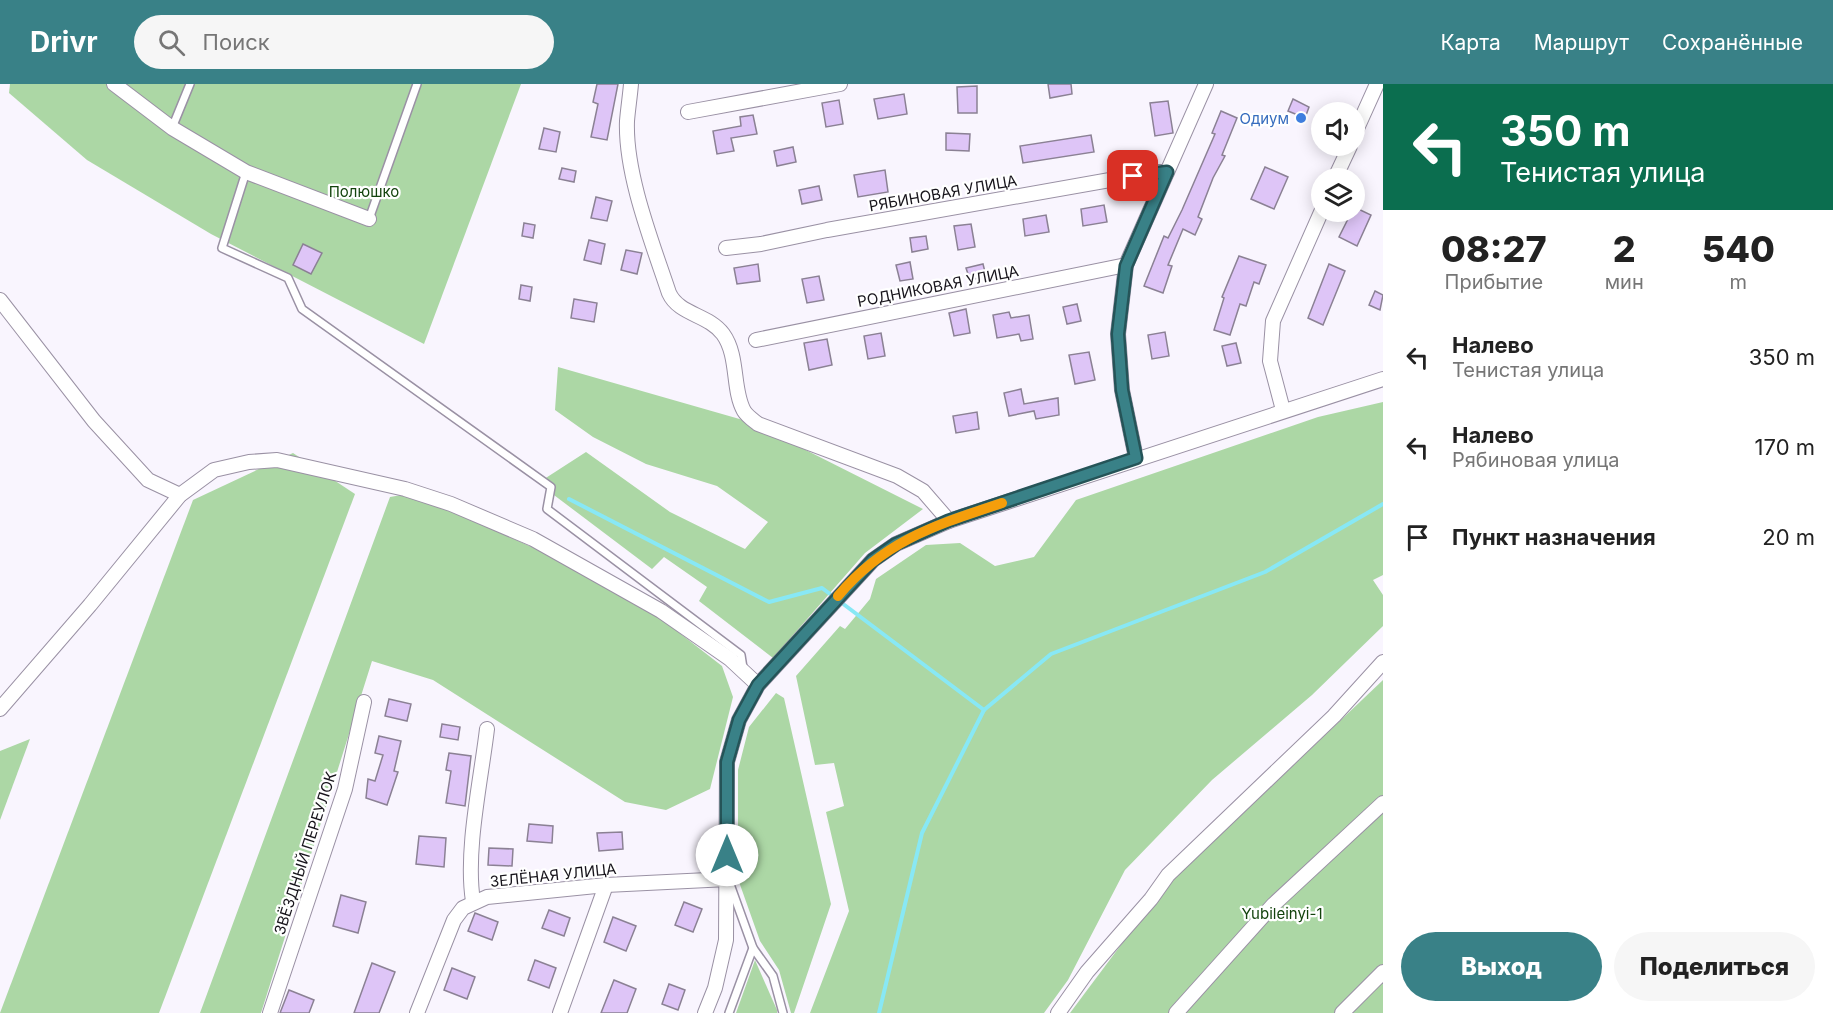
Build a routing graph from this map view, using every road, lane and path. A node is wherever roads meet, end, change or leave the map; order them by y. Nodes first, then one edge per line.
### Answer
1 (114, 84) edge
2 (190, 84) edge
3 (417, 84) edge
4 (631, 84) edge
5 (840, 84) edge
6 (1206, 84) edge
7 (1377, 84) edge
8 (1365, 111) edge
9 (688, 112) dead end
10 (172, 128) junction
11 (246, 172) junction
12 (1167, 172) junction
13 (369, 219) joint
14 (1317, 222) edge
15 (726, 248) dead end
16 (1126, 266) junction
17 (0, 300) edge
18 (756, 340) dead end
19 (1383, 379) edge
20 (1283, 410) junction
21 (1136, 458) junction
22 (180, 495) junction
23 (948, 521) junction
24 (1383, 662) edge
25 (743, 671) junction
26 (758, 685) junction
27 (364, 702) dead end
28 (0, 709) edge
29 (487, 729) dead end
30 (1383, 803) edge
31 (728, 879) junction
32 (606, 885) junction
33 (473, 901) junction
34 (753, 948) junction
35 (1383, 972) edge
36 (270, 1013) edge
37 (417, 1013) edge
38 (560, 1013) edge
39 (705, 1013) edge
40 (729, 1013) edge
41 (783, 1013) edge
42 (1058, 1013) edge
43 (1176, 1013) edge
44 (1342, 1013) edge

1 - 10 street
2 - 10 lane
3 - 13 lane
4 - 23 street
5 - 9 street
6 - 12 street
7 - 8 street
10 - 11 street
11 - 13 street
11 - 25 lane
12 - 15 street, РЯБИНОВАЯ УЛИЦА
12 - 16 street
14 - 20 street
16 - 18 street, РОДНИКОВАЯ УЛИЦА
16 - 21 street
17 - 22 street
19 - 20 street
20 - 21 street
21 - 23 street
22 - 25 street
22 - 28 street
23 - 26 street
24 - 42 street
25 - 26 street
26 - 31 street
27 - 36 street, ЗВЁЗДНЫЙ ПЕРЕУЛОК
29 - 33 street
30 - 43 street
31 - 32 street, ЗЕЛЁНАЯ УЛИЦА
31 - 34 lane
31 - 39 street
32 - 33 street, ЗЕЛЁНАЯ УЛИЦА
32 - 38 street
33 - 37 street, ЗЕЛЁНАЯ УЛИЦА
34 - 40 lane
34 - 41 lane
35 - 44 street

